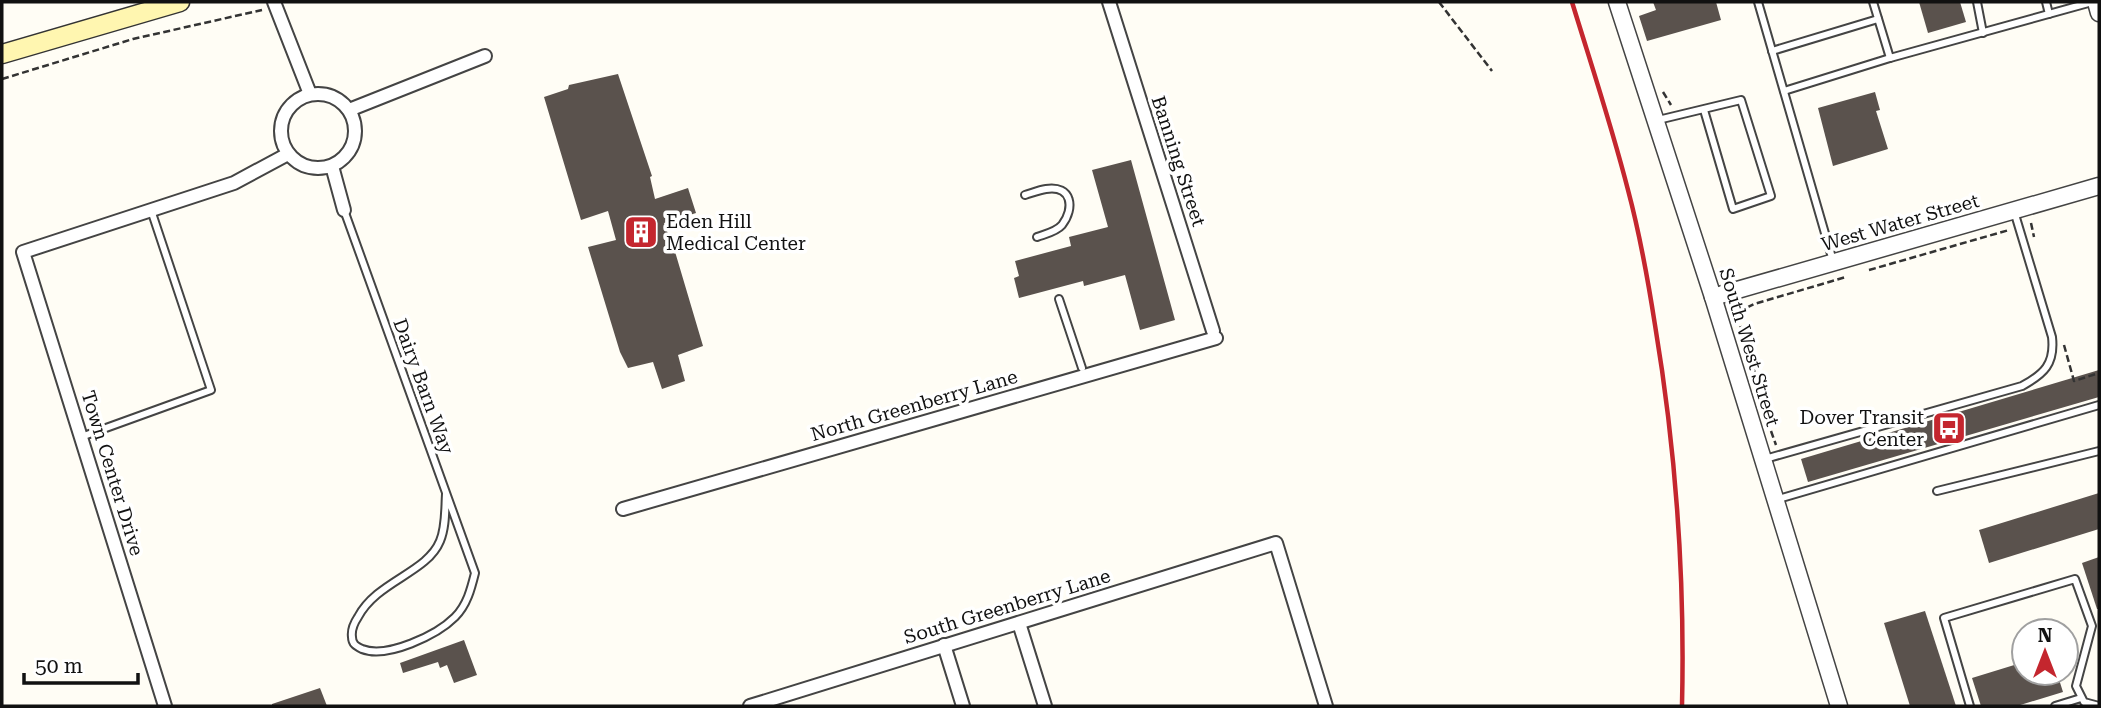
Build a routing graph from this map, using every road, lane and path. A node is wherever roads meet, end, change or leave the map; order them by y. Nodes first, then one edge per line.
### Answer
1 (180, 2) edge
2 (1109, 2) edge
3 (1439, 2) edge
4 (1617, 2) edge
5 (1758, 2) edge
6 (1873, 2) edge
7 (1977, 2) edge
8 (2046, 2) edge
9 (2094, 2) edge
10 (275, 4) edge
11 (134, 9) edge
12 (2099, 13) edge
13 (2049, 14) junction
14 (1878, 19) junction
15 (1983, 33) junction
16 (1772, 51) junction
17 (2, 54) edge
18 (485, 56) dead end
19 (1890, 58) junction
20 (1492, 71) dead end
21 (2, 79) edge
22 (1784, 91) junction
23 (310, 94) junction
24 (349, 110) junction
25 (1704, 110) junction
26 (1656, 121) junction
27 (288, 154) junction
28 (332, 166) junction
29 (2099, 186) edge
30 (1025, 195) dead end
31 (151, 210) junction
32 (344, 210) joint
33 (2014, 211) junction
34 (2009, 230) dead end
35 (1037, 237) dead end
36 (1834, 263) junction
37 (1869, 270) dead end
38 (1846, 277) dead end
39 (1713, 297) junction
40 (1059, 299) dead end
41 (1214, 335) joint
42 (1082, 368) dead end
43 (2099, 373) edge
44 (2093, 374) dead end
45 (2099, 405) edge
46 (1764, 421) dead end
47 (1768, 427) dead end
48 (81, 437) junction
49 (2099, 450) edge
50 (1779, 455) junction
51 (1763, 460) junction
52 (1937, 491) dead end
53 (446, 494) junction
54 (1775, 500) junction
55 (623, 509) dead end
56 (1019, 623) junction
57 (944, 645) junction
58 (2082, 702) edge
59 (165, 706) edge
60 (750, 706) edge
61 (963, 706) edge
62 (1045, 706) edge
63 (1326, 706) edge
64 (1839, 706) edge
65 (1969, 706) edge
66 (2055, 706) edge
67 (2099, 706) edge

1 - 11 main road
2 - 41 street, Banning Street
3 - 20 path
4 - 26 street, South West Street
5 - 16 lane
6 - 14 lane
7 - 15 lane
8 - 13 lane
9 - 12 street
9 - 13 lane
10 - 21 path
10 - 23 street
11 - 17 main road
13 - 15 lane
14 - 16 lane
14 - 19 lane
15 - 19 lane
16 - 22 lane
18 - 24 street
19 - 22 lane
22 - 36 lane
23 - 24 street
23 - 27 street
24 - 28 street
25 - 25 lane
25 - 26 lane
26 - 39 street, South West Street
27 - 28 street
27 - 31 street
28 - 32 street
29 - 33 street, West Water Street
30 - 35 lane
31 - 48 lane
31 - 48 street, Town Center Drive
32 - 53 lane, Dairy Barn Way
33 - 36 street, West Water Street
33 - 50 lane
34 - 37 path
36 - 39 street, West Water Street
38 - 46 path
39 - 51 street, South West Street
40 - 42 lane
41 - 55 street, North Greenberry Lane
43 - 44 path
45 - 54 lane
47 - 50 path
48 - 59 street, Town Center Drive
49 - 52 lane
50 - 51 lane
51 - 54 street, South West Street
53 - 53 lane, Dairy Barn Way
54 - 64 street, South West Street
56 - 57 street, South Greenberry Lane
56 - 62 street
56 - 63 street, South Greenberry Lane
57 - 60 street, South Greenberry Lane
57 - 61 street
58 - 65 lane
58 - 66 lane
58 - 67 lane

